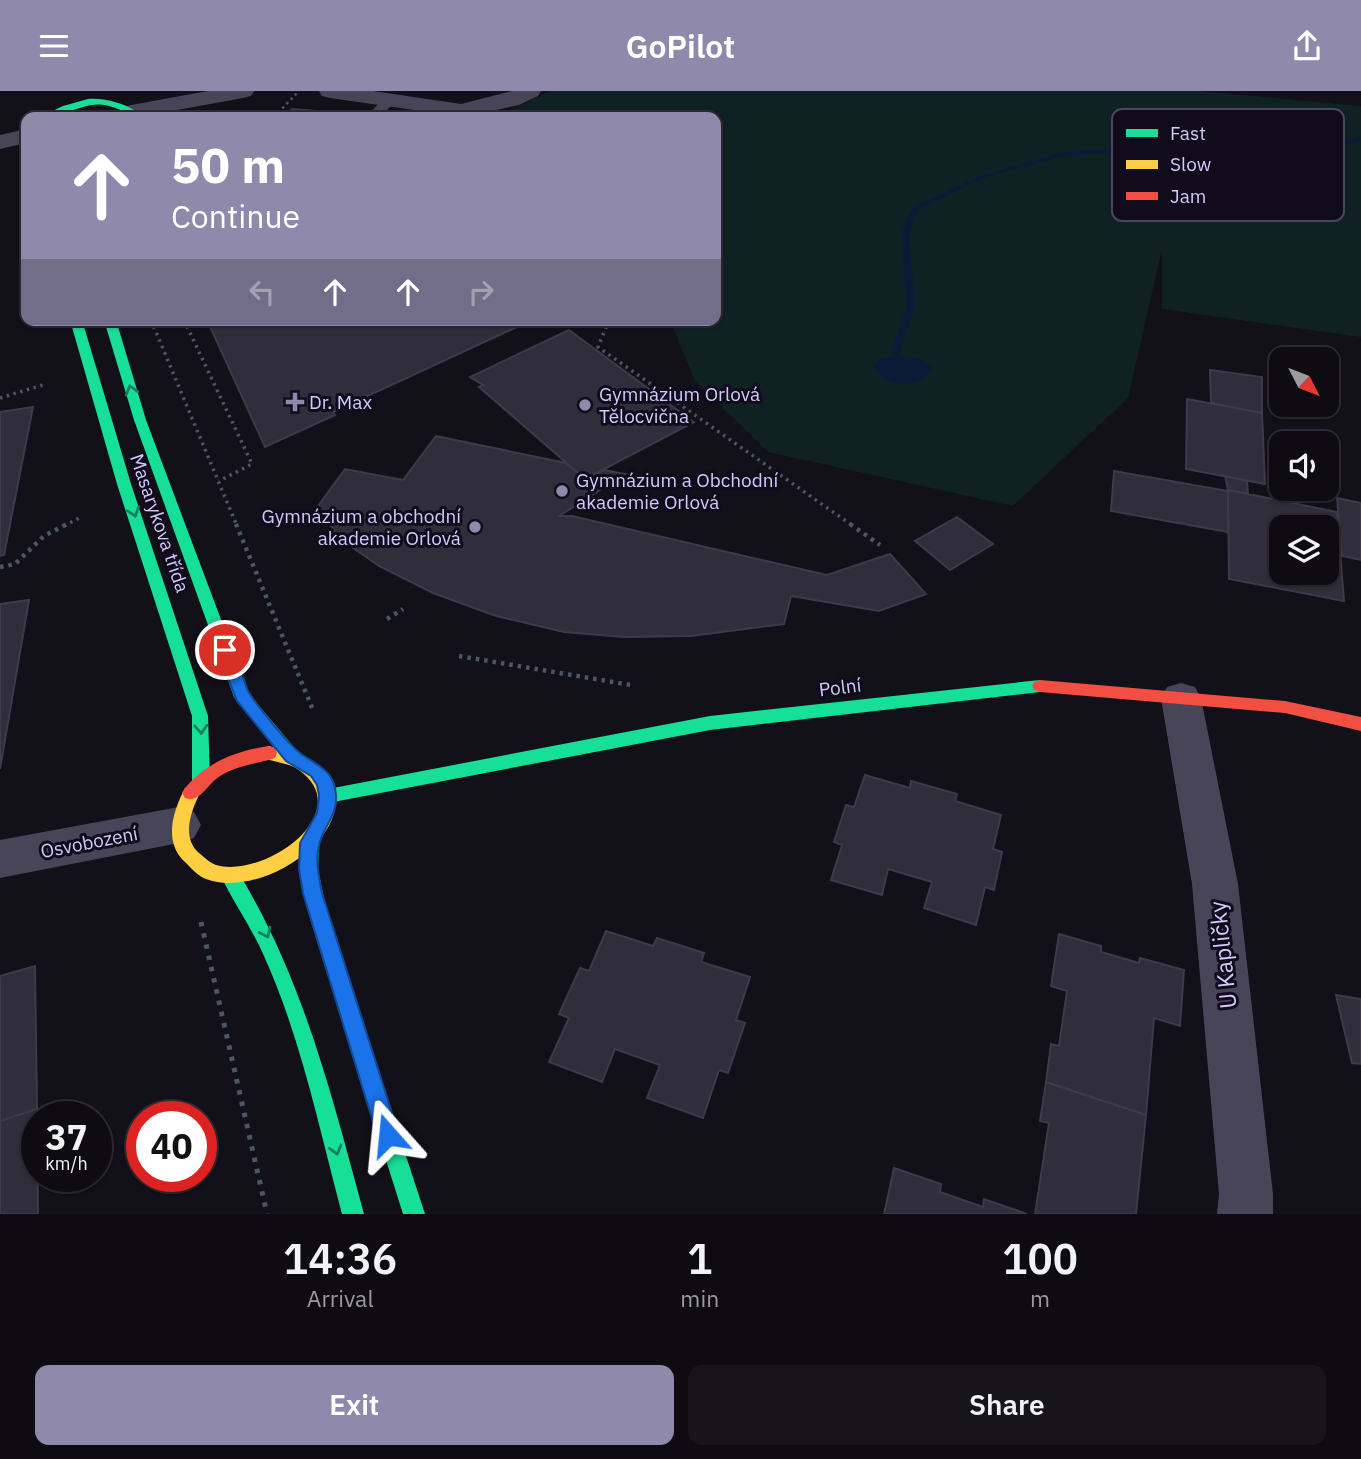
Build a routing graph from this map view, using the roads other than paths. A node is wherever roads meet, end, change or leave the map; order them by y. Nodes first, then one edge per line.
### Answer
1 (88, 91) edge
2 (243, 91) edge
3 (330, 91) edge
4 (530, 91) edge
5 (390, 100) junction
6 (72, 106) junction
7 (122, 106) edge
8 (58, 112) edge
9 (378, 112) edge
10 (21, 137) edge
11 (0, 142) edge
12 (78, 326) edge
13 (112, 326) edge
14 (1181, 698) junction
15 (1361, 724) edge
16 (292, 757) junction
17 (201, 781) junction
18 (328, 796) junction
19 (179, 825) junction
20 (310, 843) junction
21 (0, 859) edge
22 (230, 876) junction
23 (353, 1214) edge
24 (414, 1214) edge
25 (1245, 1214) edge

1 - 6 street
2 - 7 street
3 - 5 street
4 - 5 street
5 - 9 lane
6 - 7 street
6 - 8 street
10 - 11 street
12 -> 17 street, Masarykova třída
16 -> 13 street, Masarykova třída
14 - 15 street, Polní
14 - 18 street, Polní
14 - 25 street, U Kapličky
16 - 17 street
16 - 18 street
17 - 19 street
18 - 20 street
19 - 21 street, Osvobození
19 - 22 street
20 - 22 street
20 - 24 street
22 -> 23 street

